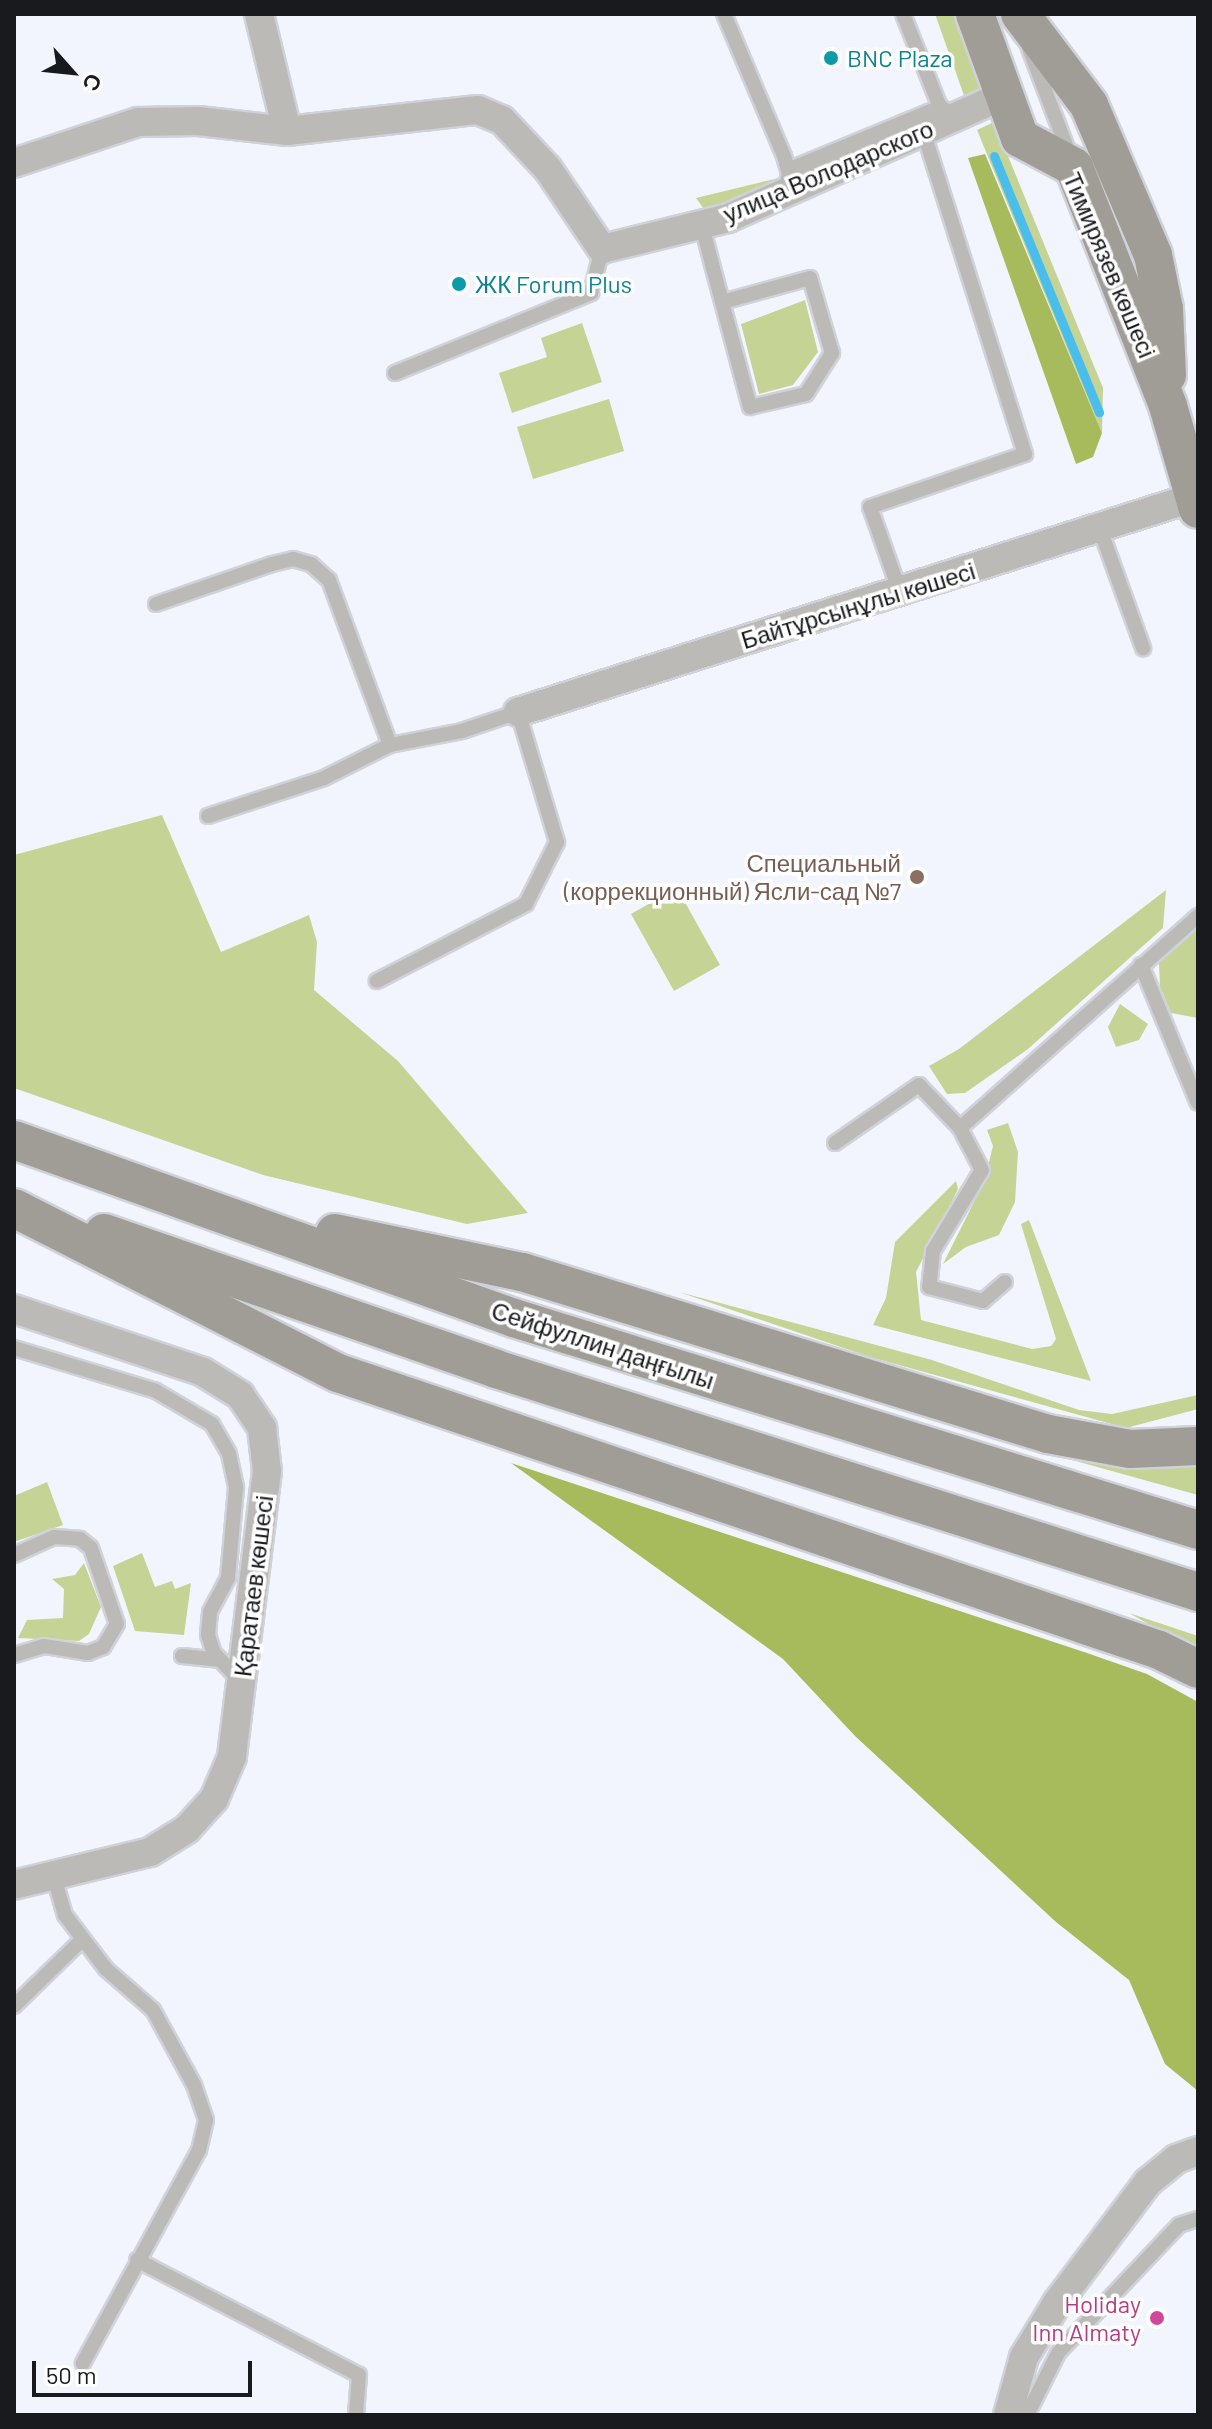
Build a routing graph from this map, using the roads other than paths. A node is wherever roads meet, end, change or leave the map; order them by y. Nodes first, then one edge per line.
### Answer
1 (259, 14) edge
2 (724, 14) edge
3 (903, 14) edge
4 (975, 14) edge
5 (1018, 14) edge
6 (1004, 95) junction
7 (948, 112) junction
8 (287, 131) junction
9 (923, 131) junction
10 (14, 163) edge
11 (1074, 167) junction
12 (786, 181) junction
13 (701, 221) junction
14 (602, 249) junction
15 (722, 302) junction
16 (395, 373) dead end
17 (1168, 406) junction
18 (1197, 501) edge
19 (1100, 529) junction
20 (900, 592) junction
21 (156, 604) dead end
22 (1143, 648) dead end
23 (518, 712) junction
24 (390, 745) junction
25 (208, 816) dead end
26 (1198, 916) edge
27 (1141, 965) junction
28 (377, 981) dead end
29 (1198, 1103) edge
30 (960, 1128) junction
31 (14, 1140) edge
32 (835, 1143) dead end
33 (200, 1204) junction
34 (14, 1205) edge
35 (1005, 1282) dead end
36 (14, 1309) edge
37 (14, 1348) edge
38 (1198, 1446) edge
39 (1198, 1530) edge
40 (14, 1555) edge
41 (1198, 1592) edge
42 (14, 1655) edge
43 (182, 1656) dead end
44 (221, 1660) junction
45 (1198, 1669) edge
46 (241, 1682) junction
47 (54, 1877) junction
48 (14, 1885) edge
49 (83, 1939) junction
50 (14, 2006) edge
51 (1198, 2151) edge
52 (1198, 2219) edge
53 (137, 2260) junction
54 (83, 2363) dead end
55 (356, 2415) edge
56 (1008, 2415) edge
57 (1027, 2415) edge

1 - 8 street
2 - 12 lane
3 - 7 lane
4 - 6 main road, Тимирязев көшесі
5 - 11 lane
5 - 17 main road, Тимирязев көшесі
6 - 7 street, улица Володарского
6 - 11 main road, Тимирязев көшесі
7 - 9 street, улица Володарского
7 - 12 lane
8 - 10 street
8 - 14 street
9 - 12 street, улица Володарского
9 - 20 lane
11 - 17 main road, Тимирязев көшесі
12 - 13 street, улица Володарского
13 - 14 street, улица Володарского
13 - 15 lane
14 - 16 lane
15 - 15 lane
17 - 18 main road, Тимирязев көшесі
18 - 19 street, Байтұрсынұлы көшесі
19 - 20 street, Байтұрсынұлы көшесі
19 - 22 lane
20 - 23 street, Байтұрсынұлы көшесі
21 - 24 lane
23 - 24 lane
23 - 28 lane
24 - 25 lane
26 - 27 lane
27 - 29 lane
27 - 30 lane
30 - 32 lane
30 - 35 lane
31 - 33 main road, Сейфуллин даңғылы
33 - 38 main road
33 - 39 main road, Сейфуллин даңғылы
34 - 41 main road
34 - 45 main road
36 - 46 street, Қаратаев көшесі
37 - 44 lane
40 - 42 lane
43 - 44 lane
44 - 46 lane
46 - 47 street, Қаратаев көшесі
47 - 48 street, Қаратаев көшесі
47 - 49 lane
49 - 50 lane
49 - 53 lane
51 - 56 street
52 - 57 lane
53 - 54 lane
53 - 55 lane

